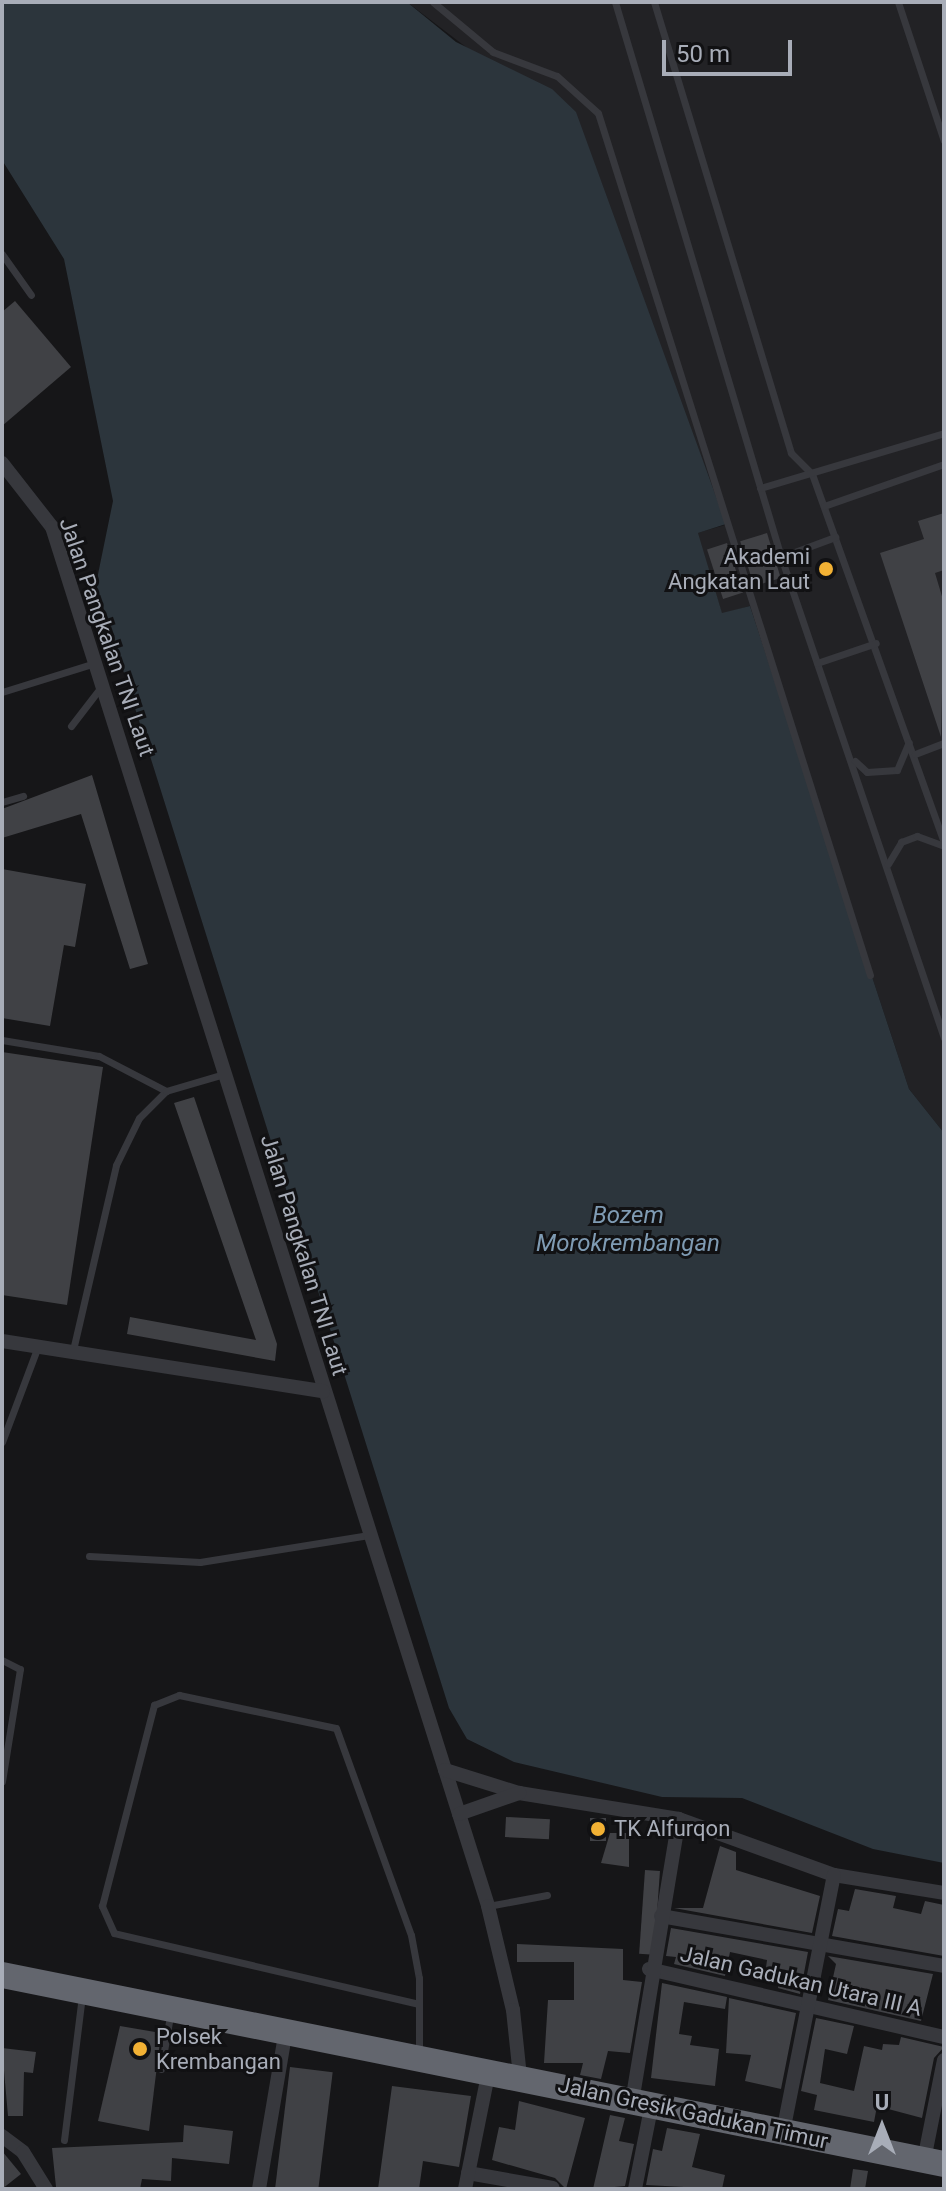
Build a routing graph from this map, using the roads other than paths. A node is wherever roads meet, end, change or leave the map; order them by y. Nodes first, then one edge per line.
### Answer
1 (433, 2) edge
2 (615, 2) edge
3 (654, 2) edge
4 (898, 2) edge
5 (944, 141) edge
6 (2, 254) edge
7 (31, 295) dead end
8 (944, 433) edge
9 (2, 463) edge
10 (944, 464) edge
11 (812, 474) junction
12 (760, 488) junction
13 (824, 506) junction
14 (835, 537) junction
15 (781, 557) junction
16 (876, 643) junction
17 (95, 663) junction
18 (817, 663) junction
19 (102, 686) junction
20 (2, 692) edge
21 (71, 726) dead end
22 (909, 742) junction
23 (944, 743) edge
24 (915, 754) junction
25 (853, 760) junction
26 (23, 796) dead end
27 (2, 802) edge
28 (944, 844) edge
29 (888, 864) junction
30 (870, 975) dead end
31 (944, 1038) edge
32 (2, 1040) edge
33 (224, 1074) junction
34 (166, 1091) junction
35 (2, 1341) edge
36 (38, 1346) junction
37 (73, 1350) junction
38 (323, 1391) junction
39 (2, 1416) edge
40 (12, 1417) junction
41 (2, 1442) edge
42 (369, 1535) junction
43 (89, 1556) dead end
44 (2, 1660) edge
45 (445, 1770) junction
46 (2, 1782) edge
47 (519, 1793) junction
48 (459, 1814) junction
49 (679, 1819) junction
50 (834, 1875) junction
51 (944, 1893) edge
52 (547, 1895) dead end
53 (488, 1906) junction
54 (661, 1916) junction
55 (817, 1944) junction
56 (944, 1966) edge
57 (649, 1969) junction
58 (2, 1975) edge
59 (82, 1991) junction
60 (805, 2001) junction
61 (419, 2004) junction
62 (172, 2008) junction
63 (286, 2030) junction
64 (944, 2037) edge
65 (419, 2057) junction
66 (944, 2060) edge
67 (161, 2069) dead end
68 (489, 2070) junction
69 (520, 2077) junction
70 (642, 2105) junction
71 (783, 2132) junction
72 (2, 2136) edge
73 (64, 2140) dead end
74 (934, 2162) edge
75 (468, 2173) junction
76 (553, 2188) edge
77 (46, 2189) edge
78 (259, 2189) edge
79 (465, 2189) edge
80 (635, 2189) edge

1 - 30 lane
2 - 12 lane
3 - 11 lane
4 - 5 lane
6 - 7 lane
8 - 11 lane
9 - 17 street, Jalan Pangkalan TNI Laut
10 - 13 lane
11 - 12 lane
11 - 13 lane
12 - 15 lane
13 - 14 lane
14 - 15 lane
14 - 16 lane
15 - 18 lane
16 - 18 lane
16 - 22 lane
17 - 19 street, Jalan Pangkalan TNI Laut
17 - 20 lane
18 - 25 lane
19 - 21 lane
19 - 33 street, Jalan Pangkalan TNI Laut
22 - 24 lane
22 - 25 lane
23 - 24 lane
24 - 28 lane
25 - 29 lane
26 - 27 lane
28 - 29 lane
29 - 31 lane
32 - 34 lane
33 - 34 lane
33 - 38 street, Jalan Pangkalan TNI Laut
34 - 37 lane
35 - 36 street
36 - 37 street
36 - 40 lane
37 - 38 street
38 - 42 street, Jalan Pangkalan TNI Laut
39 - 40 lane
40 - 41 lane
42 - 43 lane
42 - 45 street, Jalan Pangkalan TNI Laut
44 - 46 lane
45 - 47 street
45 - 48 street, Jalan Pangkalan TNI Laut
47 - 48 street
47 - 49 street
48 - 53 street, Jalan Pangkalan TNI Laut
49 - 50 street
49 - 54 street
50 - 51 street
50 - 55 street
52 - 53 lane
53 - 69 street, Jalan Pangkalan TNI Laut
54 - 55 street
54 - 57 street
55 - 56 street
55 - 60 street
57 - 60 street, Jalan Gadukan Utara III A
57 - 70 street
58 - 59 highway, Jalan Gresik Gadukan Timur
59 - 62 highway, Jalan Gresik Gadukan Timur
59 - 73 lane
60 - 64 street, Jalan Gadukan Utara III A
60 - 71 street
61 - 61 lane
61 - 65 lane
62 - 63 highway, Jalan Gresik Gadukan Timur
62 - 67 lane
63 - 65 highway, Jalan Gresik Gadukan Timur
63 - 78 street
65 - 68 highway, Jalan Gresik Gadukan Timur
66 - 74 street
68 - 69 highway, Jalan Gresik Gadukan Timur
68 - 75 street
69 - 70 highway, Jalan Gresik Gadukan Timur
70 - 71 highway, Jalan Gresik Gadukan Timur
70 - 80 street
71 - 74 highway, Jalan Gresik Gadukan Timur
72 - 77 street
75 - 76 street
75 - 79 street

